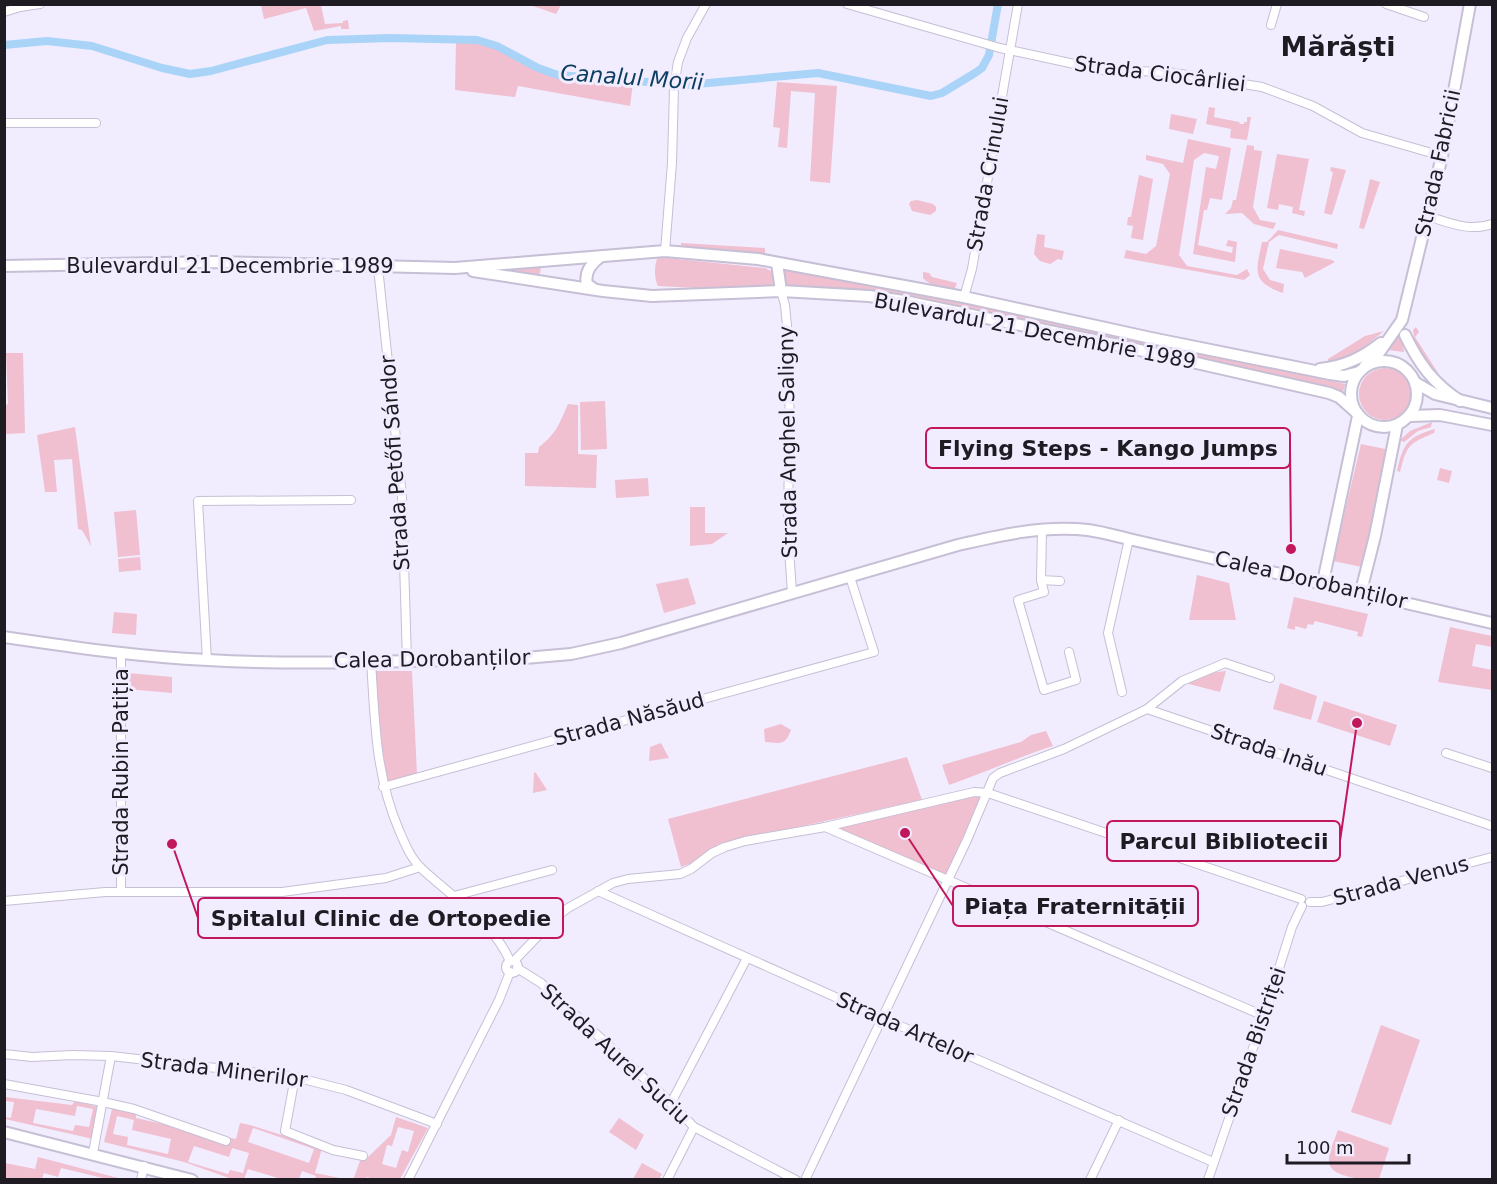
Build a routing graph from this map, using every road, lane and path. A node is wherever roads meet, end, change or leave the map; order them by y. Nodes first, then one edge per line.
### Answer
1 (40, 4) edge
2 (706, 4) edge
3 (847, 4) edge
4 (1018, 4) edge
5 (1386, 4) edge
6 (1470, 4) edge
7 (1275, 5) edge
8 (4, 12) edge
9 (1424, 17) dead end
10 (1271, 25) dead end
11 (1010, 51) junction
12 (4, 123) edge
13 (96, 123) dead end
14 (1442, 156) junction
15 (1427, 216) junction
16 (1492, 224) edge
17 (665, 251) junction
18 (600, 256) junction
19 (777, 263) junction
20 (4, 266) edge
21 (378, 267) junction
22 (454, 268) junction
23 (596, 290) junction
24 (781, 291) junction
25 (964, 297) junction
26 (1402, 327) junction
27 (1362, 369) junction
28 (1309, 371) junction
29 (1415, 381) junction
30 (1460, 401) junction
31 (1492, 408) edge
32 (1358, 414) junction
33 (1410, 416) junction
34 (1397, 425) junction
35 (1492, 425) edge
36 (351, 500) dead end
37 (1042, 530) junction
38 (1129, 539) junction
39 (850, 577) junction
40 (1041, 580) junction
41 (1060, 581) dead end
42 (1323, 582) junction
43 (1361, 591) junction
44 (792, 593) junction
45 (1492, 622) edge
46 (4, 637) edge
47 (1070, 652) dead end
48 (121, 653) junction
49 (207, 660) junction
50 (407, 660) junction
51 (371, 661) junction
52 (1270, 678) dead end
53 (1122, 692) dead end
54 (1147, 709) junction
55 (1446, 753) dead end
56 (1492, 768) edge
57 (383, 787) junction
58 (988, 793) junction
59 (1492, 826) edge
60 (825, 827) junction
61 (1492, 856) edge
62 (420, 867) junction
63 (552, 870) dead end
64 (947, 881) junction
65 (121, 891) junction
66 (598, 891) junction
67 (454, 897) junction
68 (4, 901) edge
69 (1302, 903) junction
70 (747, 958) junction
71 (513, 966) junction
72 (1264, 1016) junction
73 (883, 1018) junction
74 (4, 1054) edge
75 (111, 1056) junction
76 (295, 1077) junction
77 (4, 1084) edge
78 (103, 1102) junction
79 (671, 1103) junction
80 (1119, 1120) junction
81 (437, 1124) junction
82 (694, 1127) junction
83 (4, 1132) edge
84 (226, 1140) dead end
85 (93, 1153) junction
86 (363, 1156) dead end
87 (1213, 1162) junction
88 (144, 1166) junction
89 (141, 1179) edge
90 (192, 1179) edge
91 (408, 1179) edge
92 (667, 1179) edge
93 (796, 1179) edge
94 (804, 1179) edge
95 (1090, 1179) edge
96 (1208, 1179) edge

1 - 8 street
2 - 17 street
3 - 11 street, Strada Ciocârliei
4 - 11 street, Strada Crinului
5 - 9 street
6 - 14 main road, Strada Fabricii
7 - 10 street
11 - 14 street, Strada Ciocârliei
11 - 25 street, Strada Crinului
12 - 13 street
14 - 15 main road, Strada Fabricii
15 - 16 street
15 - 26 main road, Strada Fabricii
17 - 18 main road, Bulevardul 21 Decembrie 1989
17 - 19 main road, Bulevardul 21 Decembrie 1989
18 - 22 main road, Bulevardul 21 Decembrie 1989
18 - 23 main road
19 - 24 main road
19 - 25 main road, Bulevardul 21 Decembrie 1989
20 - 21 main road, Bulevardul 21 Decembrie 1989
21 - 22 main road, Bulevardul 21 Decembrie 1989
21 - 50 street, Strada Petőfi Sándor
22 - 23 main road, Bulevardul 21 Decembrie 1989
23 - 24 main road, Bulevardul 21 Decembrie 1989
24 - 32 main road, Bulevardul 21 Decembrie 1989
24 - 44 street, Strada Anghel Saligny
25 - 28 main road, Bulevardul 21 Decembrie 1989
26 - 27 main road, Strada Fabricii
26 - 28 main road
26 - 29 main road, Strada Fabricii
26 - 30 main road
27 - 28 main road, Bulevardul 21 Decembrie 1989
27 - 29 main road
27 - 32 main road
29 - 30 main road
29 - 33 main road
30 - 31 main road
32 - 34 main road
32 - 42 main road
33 - 34 main road
33 - 35 main road
34 - 43 main road
36 - 49 street
37 - 38 main road, Calea Dorobanților
37 - 39 main road, Calea Dorobanților
37 - 40 street
38 - 42 main road, Calea Dorobanților
38 - 53 street
39 - 44 main road, Calea Dorobanților
39 - 57 street, Strada Năsăud
40 - 41 street
40 - 47 street
42 - 43 main road, Calea Dorobanților
43 - 45 main road, Calea Dorobanților
44 - 50 main road, Calea Dorobanților
46 - 48 main road, Calea Dorobanților
48 - 49 main road, Calea Dorobanților
48 - 65 street, Strada Rubin Patiția
49 - 51 main road, Calea Dorobanților
50 - 51 main road, Calea Dorobanților
51 - 57 street, Strada Aurel Suciu
52 - 54 street
54 - 58 street
54 - 59 street, Strada Inău
55 - 56 street
57 - 62 street, Strada Aurel Suciu
58 - 60 street
58 - 64 street
58 - 69 street
60 - 64 street
60 - 66 street
61 - 69 street, Strada Venus
62 - 65 street
62 - 67 street, Strada Aurel Suciu
63 - 67 street
64 - 72 street
64 - 73 street
65 - 68 street
66 - 70 street, Strada Artelor
66 - 71 street
67 - 71 street, Strada Aurel Suciu
69 - 72 street, Strada Bistriței
70 - 73 street, Strada Artelor
70 - 79 street
71 - 79 street, Strada Aurel Suciu
71 - 81 street
72 - 87 street, Strada Bistriței
73 - 80 street, Strada Artelor
73 - 94 street
74 - 75 street, Strada Minerilor
75 - 76 street, Strada Minerilor
75 - 78 street
76 - 81 street, Strada Minerilor
76 - 86 street
77 - 78 street
78 - 84 street
78 - 85 street
79 - 82 street, Strada Aurel Suciu
80 - 87 street, Strada Artelor
80 - 95 street
81 - 91 street
82 - 92 street, Strada Aurel Suciu
82 - 93 street
83 - 85 main road
85 - 88 main road
87 - 96 street, Strada Bistriței
88 - 89 street
88 - 90 main road

